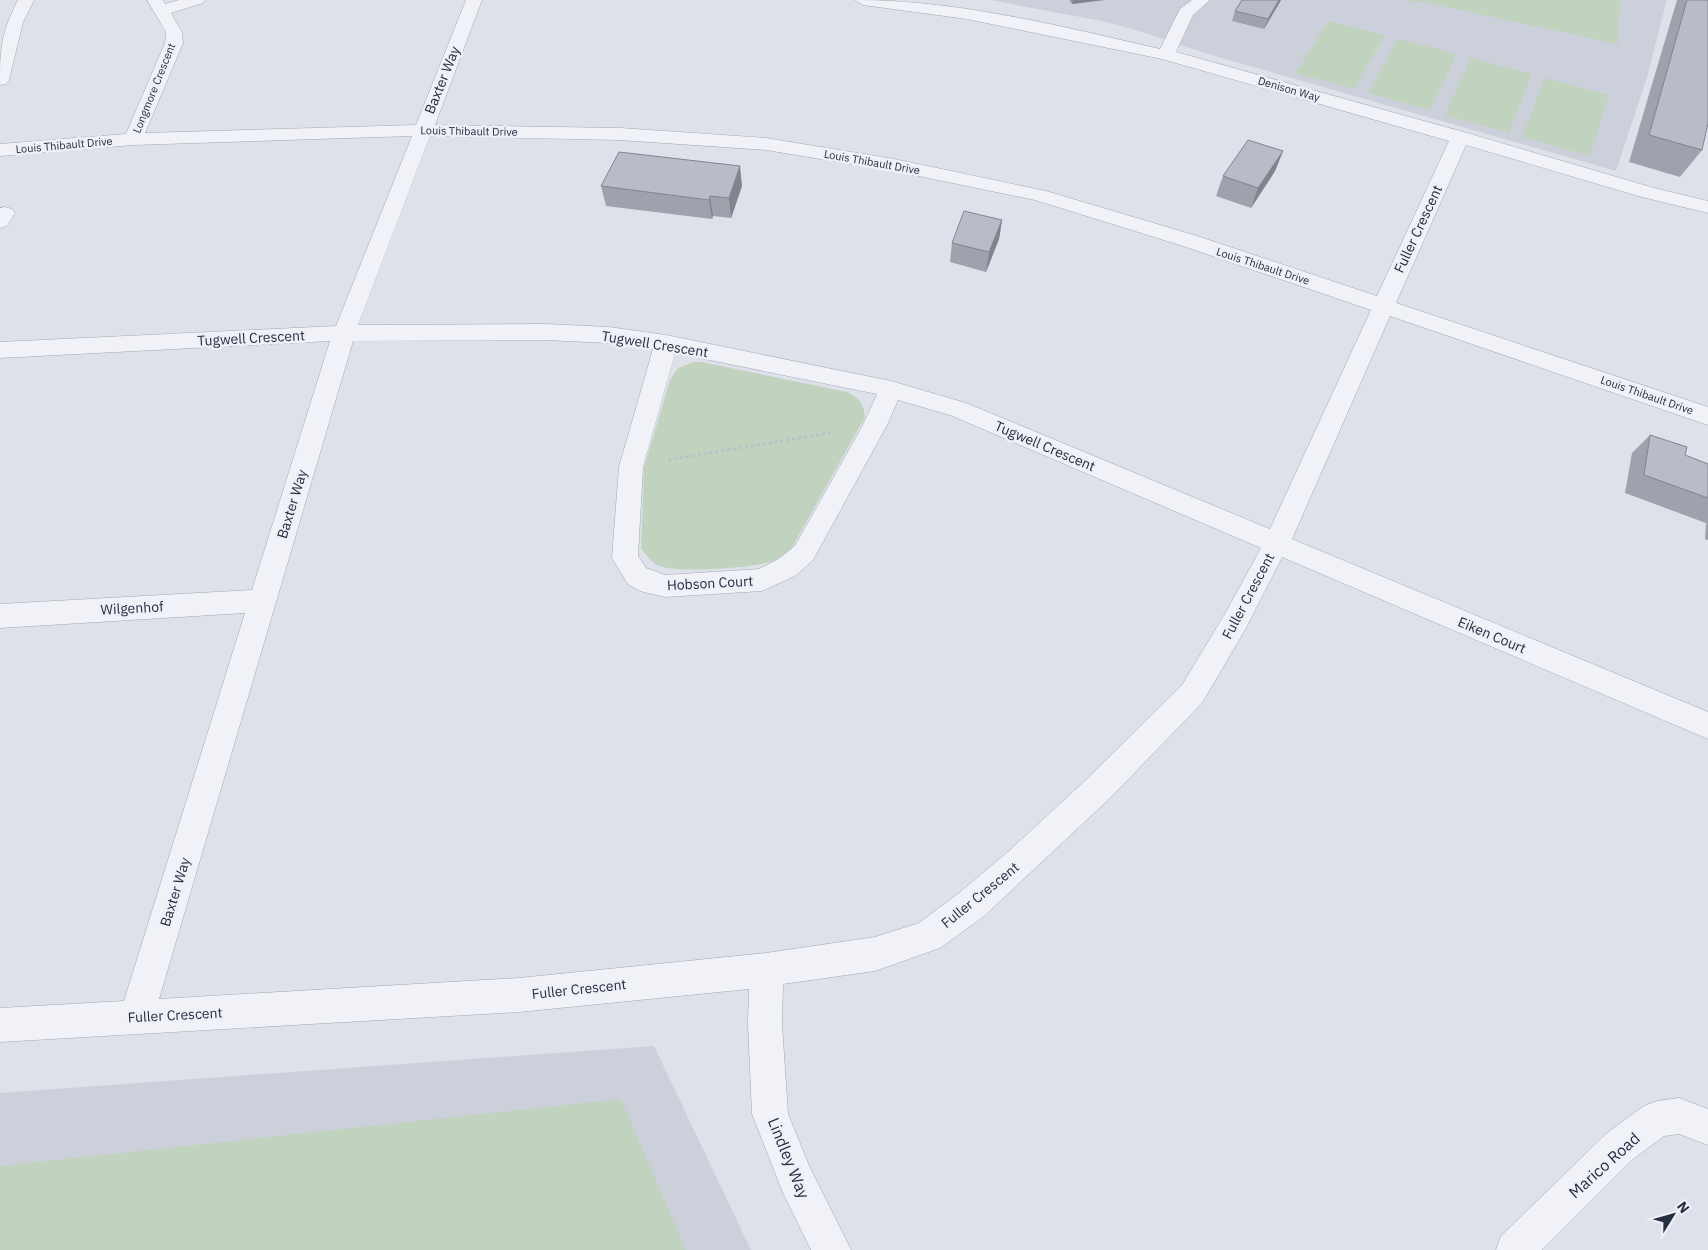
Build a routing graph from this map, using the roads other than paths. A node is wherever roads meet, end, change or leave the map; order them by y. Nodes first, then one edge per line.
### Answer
1 (26, 0) edge
2 (197, 0) edge
3 (474, 0) edge
4 (863, 0) edge
5 (1173, 0) edge
6 (1202, 0) edge
7 (158, 5) edge
8 (1186, 12) junction
9 (1166, 55) junction
10 (0, 80) edge
11 (422, 130) junction
12 (1460, 137) junction
13 (133, 138) junction
14 (0, 150) edge
15 (1708, 207) edge
16 (1383, 306) junction
17 (344, 334) junction
18 (666, 343) junction
19 (0, 350) edge
20 (891, 390) junction
21 (1708, 416) edge
22 (1277, 542) junction
23 (263, 601) junction
24 (0, 616) edge
25 (1708, 726) edge
26 (766, 970) junction
27 (136, 1017) junction
28 (0, 1025) edge
29 (1708, 1127) edge
30 (832, 1250) edge
31 (1515, 1250) edge

1 - 10 street
2 - 7 street, Longmore Crescent
3 - 11 street, Baxter Way
4 - 9 street, Denison Way
5 - 8 street
6 - 8 street
7 - 13 street, Longmore Crescent
8 - 9 street
9 - 12 street, Denison Way
11 - 13 street, Louis Thibault Drive
11 - 16 street, Louis Thibault Drive
11 - 17 street, Baxter Way
12 - 15 street, Denison Way
12 - 16 street, Fuller Crescent
13 - 14 street, Louis Thibault Drive
16 - 21 street, Louis Thibault Drive
16 - 22 street, Fuller Crescent
17 - 18 street, Tugwell Crescent
17 - 19 street, Tugwell Crescent
17 - 23 street, Baxter Way
18 - 20 street, Tugwell Crescent
18 - 20 street, Hobson Court
20 - 22 street, Tugwell Crescent
22 - 25 street, Eiken Court
22 - 26 street, Fuller Crescent
23 - 24 street, Wilgenhof
23 - 27 street, Baxter Way
26 - 27 street, Fuller Crescent
26 - 30 street, Lindley Way
27 - 28 street, Fuller Crescent
29 - 31 street, Marico Road

